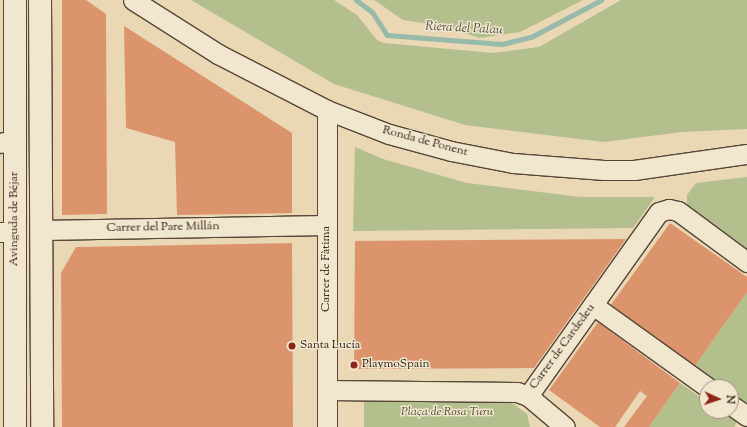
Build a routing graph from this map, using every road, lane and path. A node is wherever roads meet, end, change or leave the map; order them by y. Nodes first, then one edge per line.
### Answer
1 (40, 0) edge
2 (133, 0) edge
3 (12, 4) edge
4 (41, 109) junction
5 (327, 110) junction
6 (8, 141) edge
7 (747, 154) edge
8 (327, 224) junction
9 (41, 230) junction
10 (7, 232) edge
11 (747, 262) edge
12 (593, 305) junction
13 (699, 381) edge
14 (327, 390) junction
15 (532, 400) junction
16 (15, 427) edge
17 (42, 427) edge
18 (327, 427) edge
19 (540, 427) edge
20 (565, 427) edge

1 - 4 main road, Avinguda de Béjar
2 - 5 street, Ronda de Ponent
3 - 4 main road, Avinguda de Béjar
3 - 6 main road, Avinguda de Béjar
4 - 9 main road, Avinguda de Béjar
5 - 7 street, Ronda de Ponent
5 - 8 street, Carrer de Fàtima
6 - 10 main road, Avinguda de Béjar
8 - 9 street, Carrer del Pare Millán
8 - 14 street, Carrer de Fàtima
9 - 10 main road, Carrer del Pare Millán
9 - 17 main road, Avinguda de Béjar
10 - 16 main road, Avinguda de Béjar
11 - 12 street, Carrer de Cardedeu
12 - 13 street
12 - 15 street, Carrer de Cardedeu
14 - 15 street, Carrer de Cardedeu
14 - 18 street, Carrer de Fàtima
15 - 19 street
15 - 20 street

